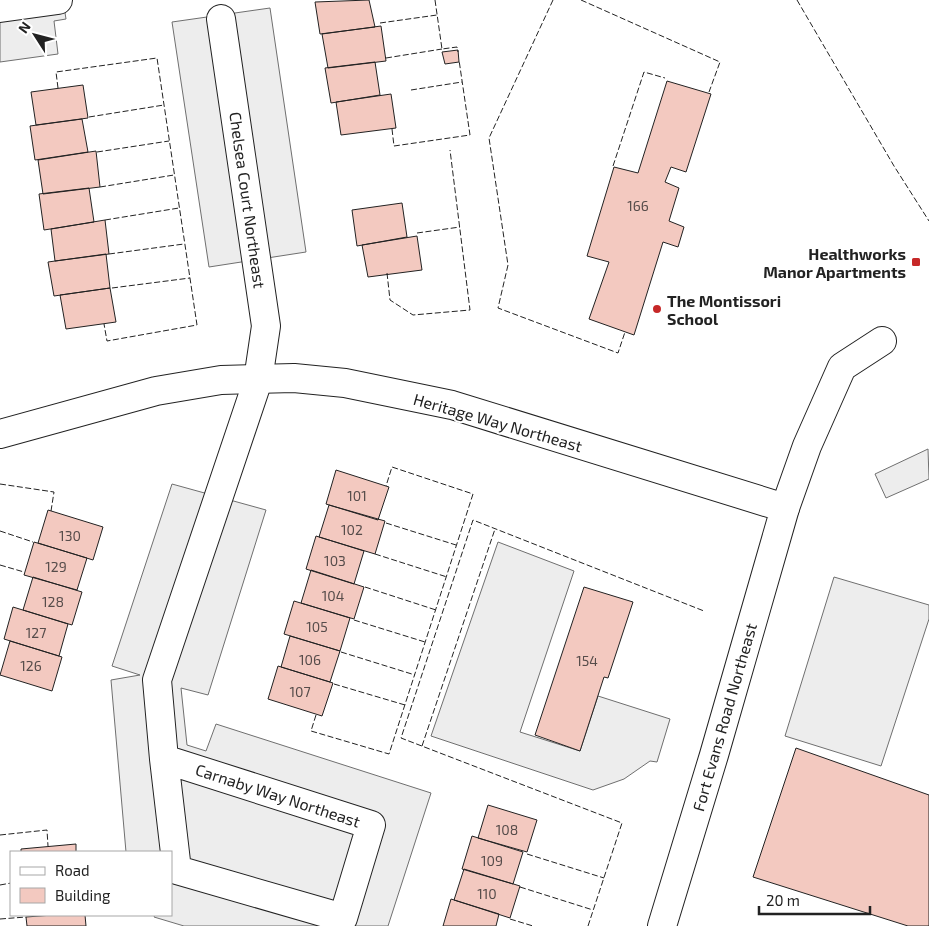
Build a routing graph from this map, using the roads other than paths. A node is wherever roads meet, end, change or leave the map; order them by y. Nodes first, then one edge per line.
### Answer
1 (58, 0) edge
2 (0, 8) edge
3 (221, 19) dead end
4 (882, 341) dead end
5 (258, 380) junction
6 (0, 434) edge
7 (785, 508) junction
8 (164, 759) junction
9 (662, 926) edge

1 - 2 street
3 - 5 street, Chelsea Court Northeast
4 - 7 street, Fort Evans Road Northeast
5 - 6 street, Heritage Way Northeast
5 - 7 street, Heritage Way Northeast
5 - 8 street, Carnaby Way Northeast
7 - 9 street, Fort Evans Road Northeast
8 - 8 street, Carnaby Way Northeast

